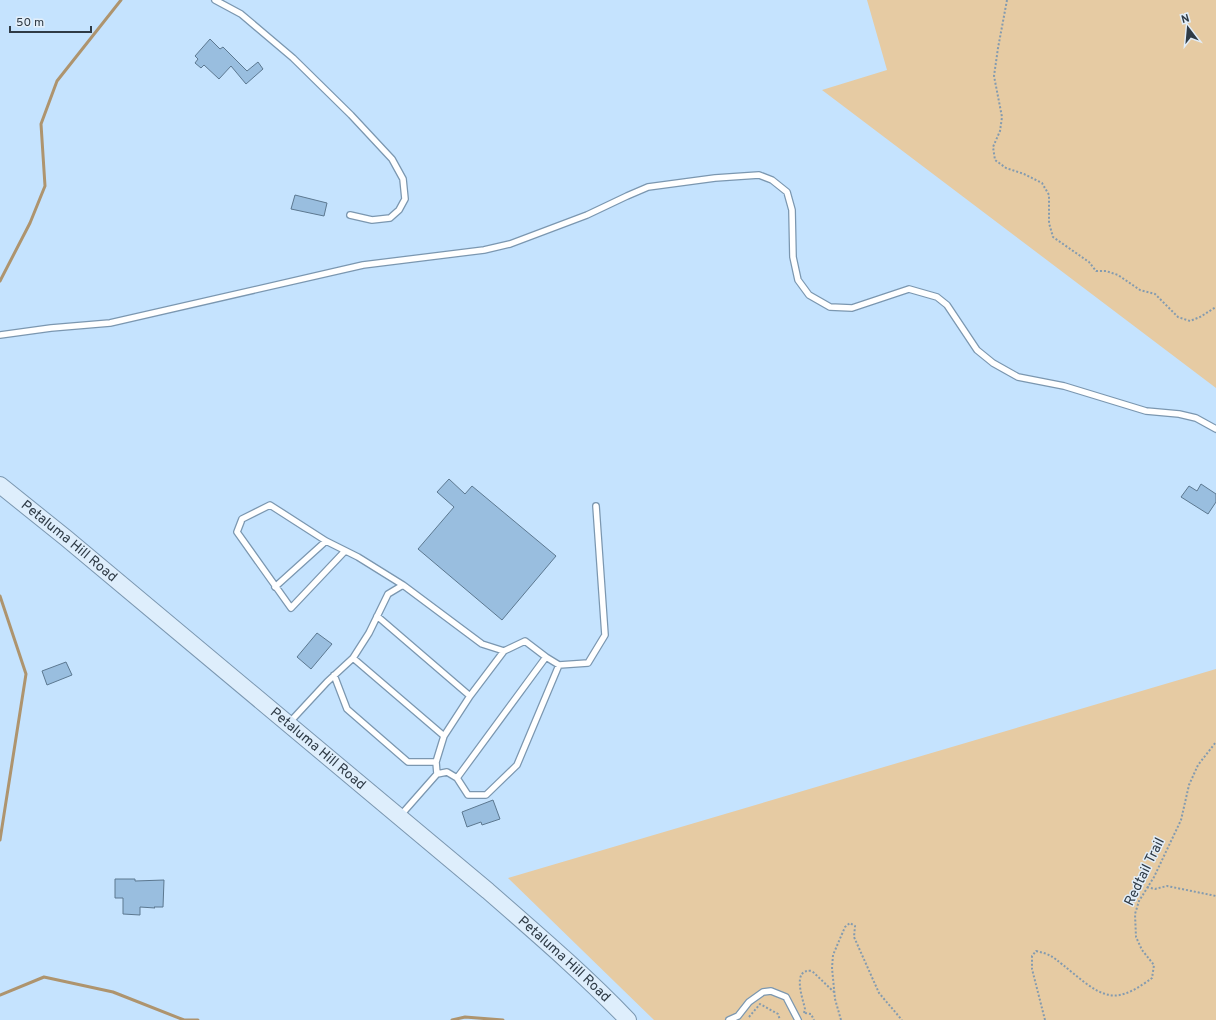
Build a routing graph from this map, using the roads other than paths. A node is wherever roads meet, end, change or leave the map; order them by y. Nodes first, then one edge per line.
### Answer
1 (215, 0) edge
2 (350, 215) dead end
3 (0, 334) edge
4 (1216, 429) edge
5 (0, 485) edge
6 (596, 506) dead end
7 (326, 541) junction
8 (345, 551) junction
9 (403, 585) junction
10 (275, 587) junction
11 (377, 616) junction
12 (504, 651) junction
13 (546, 657) junction
14 (353, 658) junction
15 (559, 665) junction
16 (334, 675) junction
17 (470, 696) junction
18 (289, 723) junction
19 (444, 736) junction
20 (436, 762) junction
21 (437, 774) junction
22 (457, 778) junction
23 (400, 817) junction
24 (628, 1020) edge
25 (729, 1020) edge
26 (798, 1020) edge

1 - 2 lane
3 - 4 lane
5 - 18 main road, Petaluma Hill Road
6 - 15 lane
7 - 8 lane
7 - 10 lane
7 - 10 lane
8 - 9 lane
8 - 10 lane
9 - 11 lane
9 - 12 lane
11 - 14 lane
11 - 17 lane
12 - 13 lane
12 - 17 lane
13 - 15 lane
13 - 22 lane
14 - 16 lane
14 - 19 lane
15 - 22 lane
16 - 18 lane
16 - 20 lane
17 - 19 lane
18 - 23 main road, Petaluma Hill Road
19 - 20 lane
20 - 21 lane
21 - 22 lane
21 - 23 lane
23 - 24 main road, Petaluma Hill Road
25 - 26 lane

